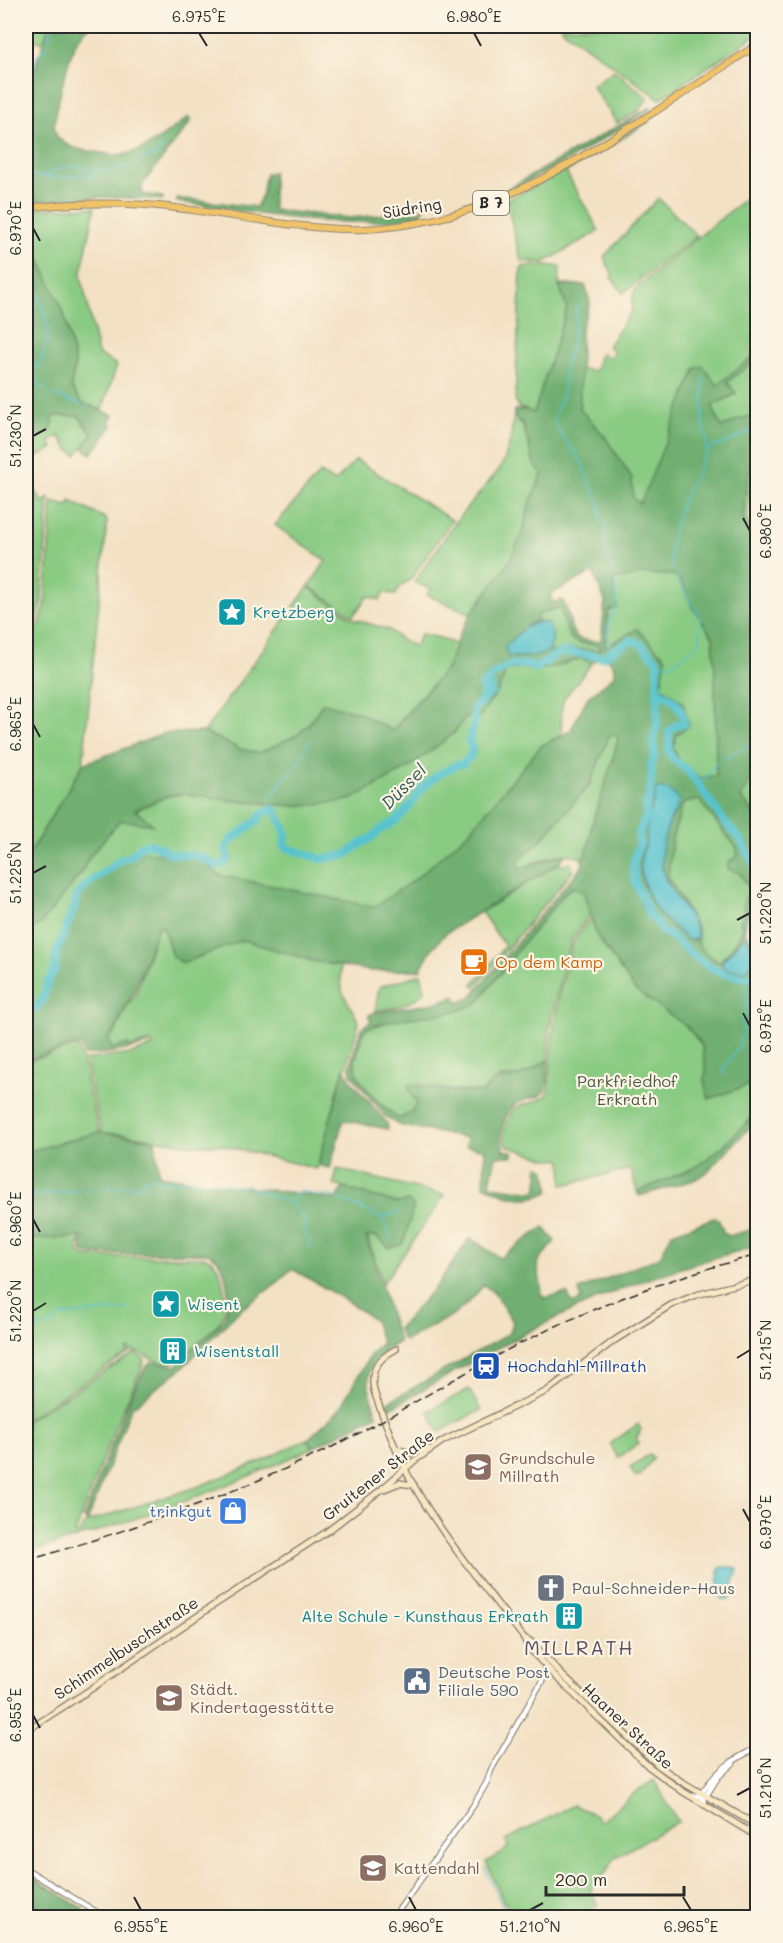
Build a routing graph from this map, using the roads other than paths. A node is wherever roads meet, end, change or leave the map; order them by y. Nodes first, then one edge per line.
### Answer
1 (758, 44) edge
2 (26, 208) edge
3 (758, 1280) edge
4 (396, 1349) dead end
5 (397, 1449) junction
6 (430, 1449) junction
7 (406, 1468) junction
8 (414, 1485) junction
9 (382, 1489) junction
10 (211, 1607) joint
11 (524, 1638) junction
12 (549, 1669) junction
13 (26, 1731) edge
14 (758, 1747) edge
15 (704, 1798) junction
16 (758, 1826) edge
17 (758, 1837) edge
18 (26, 1869) edge
19 (106, 1917) edge
20 (393, 1917) edge

1 - 2 main road, Südring / B 7
3 - 6 main road, Gruitener Straße
4 - 5 main road, Haaner Straße
5 - 6 main road
5 - 7 main road, Haaner Straße
6 - 7 main road, Gruitener Straße
7 - 8 main road, Haaner Straße
7 - 9 main road, Gruitener Straße
8 - 9 main road
8 - 11 main road, Haaner Straße
9 - 10 main road, Gruitener Straße
10 - 13 main road, Schimmelbuschstraße
11 - 12 main road, Haaner Straße
11 - 15 main road, Haaner Straße
12 - 15 main road, Haaner Straße
12 - 20 street
14 - 15 street
15 - 16 main road, Haaner Straße
15 - 17 main road, Haaner Straße
18 - 19 street

